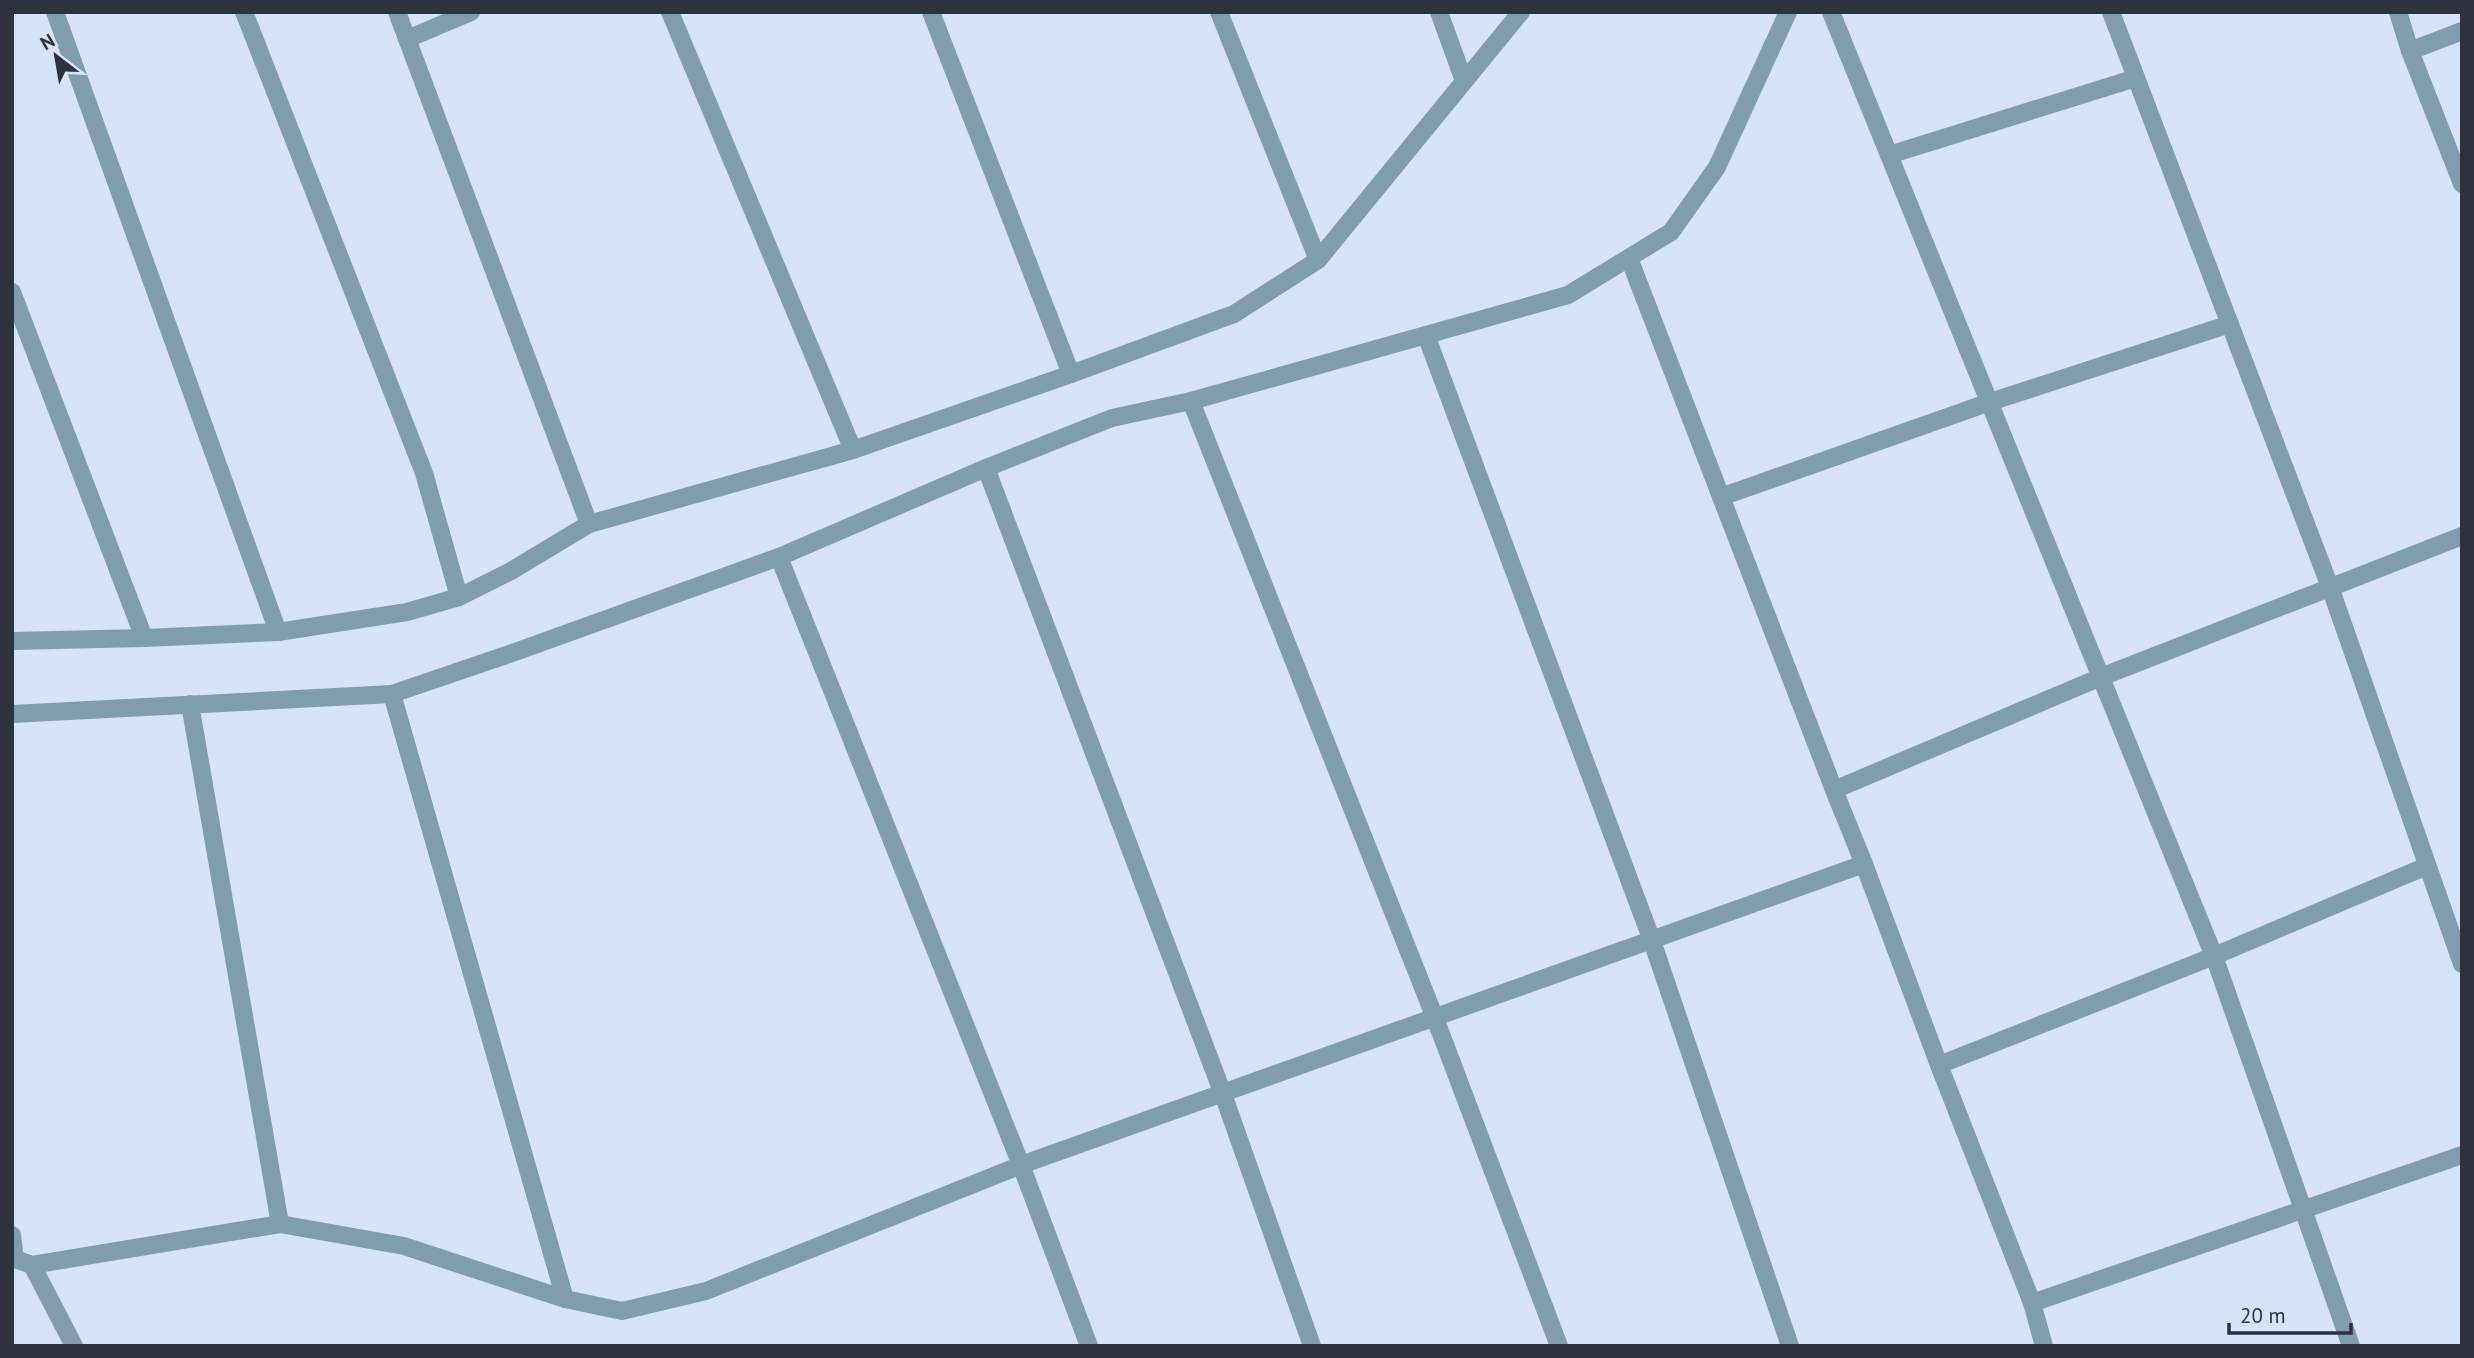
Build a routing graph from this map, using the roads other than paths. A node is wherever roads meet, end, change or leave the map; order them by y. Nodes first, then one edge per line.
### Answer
1 (55, 12) edge
2 (244, 12) edge
3 (397, 12) edge
4 (471, 12) edge
5 (670, 12) edge
6 (931, 12) edge
7 (1219, 12) edge
8 (1439, 12) edge
9 (1521, 12) edge
10 (1788, 12) edge
11 (1831, 12) edge
12 (2111, 12) edge
13 (2398, 12) edge
14 (2462, 31) edge
15 (407, 39) junction
16 (2410, 51) junction
17 (2136, 78) junction
18 (1464, 81) junction
19 (1889, 155) junction
20 (2462, 184) edge
21 (1629, 258) junction
22 (1318, 260) junction
23 (12, 292) edge
24 (2230, 324) junction
25 (1426, 335) junction
26 (1071, 374) junction
27 (1191, 401) junction
28 (1990, 401) junction
29 (853, 450) junction
30 (986, 468) junction
31 (1721, 497) junction
32 (589, 524) junction
33 (2462, 536) edge
34 (779, 557) junction
35 (2330, 587) junction
36 (459, 597) junction
37 (278, 632) junction
38 (144, 638) junction
39 (12, 641) edge
40 (2101, 677) junction
41 (392, 694) junction
42 (190, 704) junction
43 (12, 713) edge
44 (1834, 790) junction
45 (1864, 864) junction
46 (2427, 866) junction
47 (1651, 938) junction
48 (2214, 956) junction
49 (2462, 964) edge
50 (1435, 1018) junction
51 (1939, 1065) junction
52 (1223, 1094) junction
53 (2462, 1155) edge
54 (1021, 1165) junction
55 (2302, 1210) junction
56 (280, 1224) junction
57 (12, 1235) edge
58 (20, 1261) edge
59 (565, 1299) junction
60 (2032, 1303) junction
61 (74, 1346) edge
62 (1089, 1346) edge
63 (1312, 1346) edge
64 (1559, 1346) edge
65 (1790, 1346) edge
66 (2044, 1346) edge
67 (2351, 1346) edge

1 - 37 street
2 - 36 street
3 - 15 street
4 - 15 street
5 - 29 street
6 - 26 street
7 - 22 street
8 - 18 street
9 - 18 street
10 - 21 street
11 - 19 street
12 - 17 street
13 - 16 street
14 - 16 street
15 - 32 street
16 - 20 street
17 - 19 street
17 - 24 street
18 - 22 street
19 - 28 street
21 - 25 street
21 - 31 street
22 - 26 street
23 - 38 street
24 - 28 street
24 - 35 street
25 - 27 street
25 - 47 street
26 - 29 street
27 - 30 street
27 - 50 street
28 - 31 street
28 - 40 street
29 - 32 street
30 - 34 street
30 - 52 street
31 - 44 street
32 - 36 street
33 - 35 street
34 - 41 street
34 - 54 street
35 - 40 street
35 - 46 street
36 - 37 street
37 - 38 street
38 - 39 street
40 - 44 street
40 - 48 street
41 - 42 street
41 - 59 street
42 - 43 street
42 - 56 street
44 - 45 street
45 - 47 street
45 - 51 street
46 - 48 street
46 - 49 street
47 - 50 street
47 - 65 street
48 - 51 street
48 - 55 street
50 - 52 street
50 - 64 street
51 - 60 street
52 - 54 street
52 - 63 street
53 - 55 street
54 - 59 street
54 - 62 street
55 - 60 street
55 - 67 street
56 - 58 street
56 - 59 street
57 - 58 street
58 - 61 street
60 - 66 street

